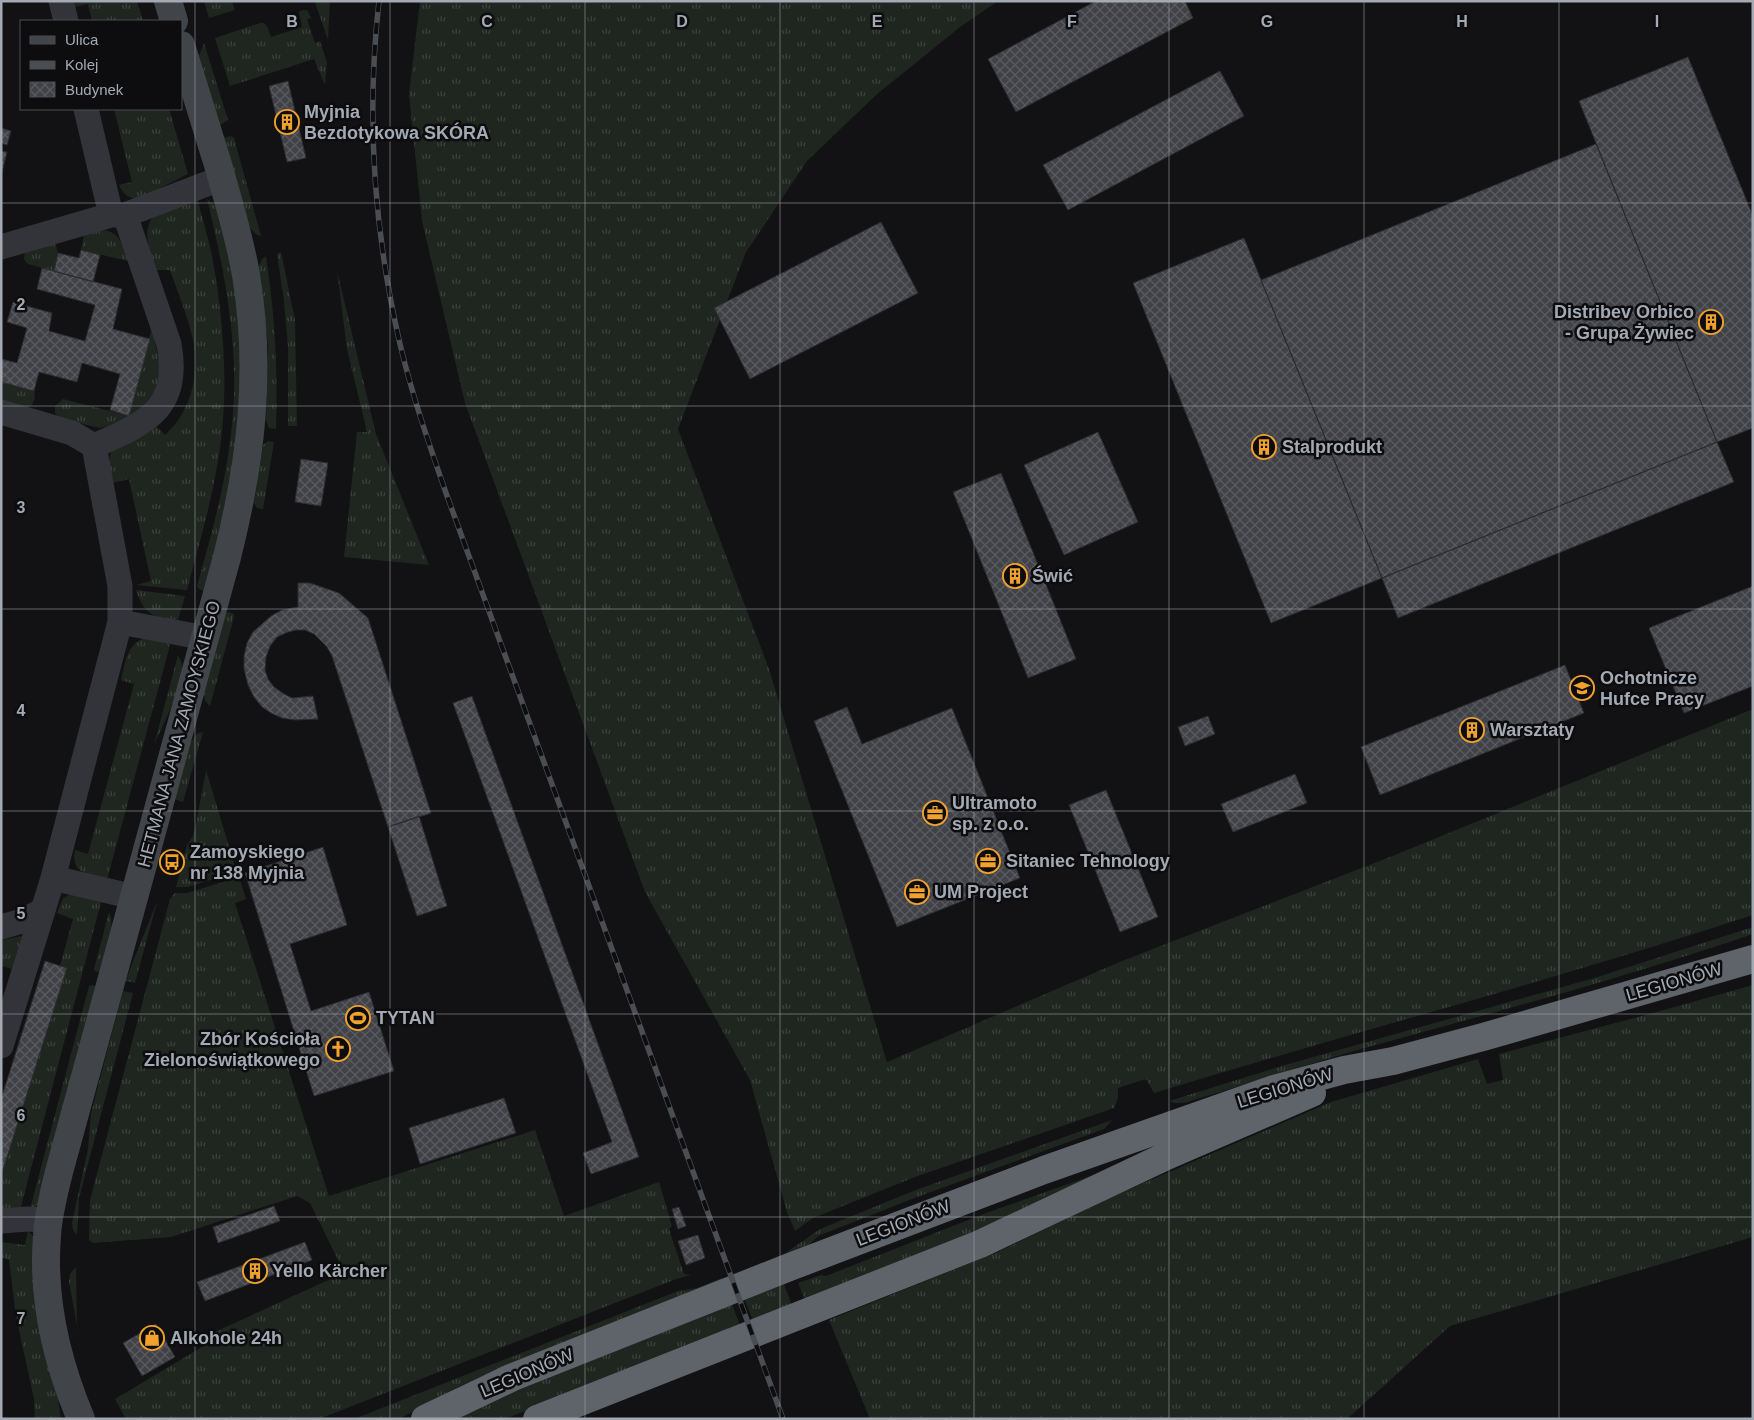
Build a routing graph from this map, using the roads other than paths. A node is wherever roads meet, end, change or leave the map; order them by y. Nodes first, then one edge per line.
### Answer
1 (61, 1) edge
2 (168, 1) edge
3 (66, 20) edge
4 (174, 20) edge
5 (182, 48) edge
6 (86, 110) edge
7 (222, 178) junction
8 (118, 215) junction
9 (1, 247) edge
10 (1, 412) edge
11 (94, 446) junction
12 (120, 622) junction
13 (206, 638) junction
14 (53, 878) junction
15 (134, 897) junction
16 (42, 911) junction
17 (1, 927) edge
18 (1753, 959) edge
19 (1, 1046) edge
20 (1393, 1061) junction
21 (49, 1220) junction
22 (1, 1221) edge
23 (81, 1419) edge
24 (426, 1419) edge
25 (537, 1419) edge

1 - 3 street
2 - 4 street
5 - 7 street, HETMANA JANA ZAMOYSKIEGO
6 - 8 street
7 - 8 street
7 - 13 street, HETMANA JANA ZAMOYSKIEGO
8 - 9 street
8 - 11 street
10 - 11 street
11 - 12 street
12 - 13 street
12 - 14 street
13 - 15 street, HETMANA JANA ZAMOYSKIEGO
14 - 15 street
14 - 16 street
15 - 21 street, HETMANA JANA ZAMOYSKIEGO
16 - 17 street
16 - 19 street
18 - 20 highway, LEGIONÓW
20 - 24 highway, LEGIONÓW
20 - 25 highway, LEGIONÓW
21 - 22 street
21 - 23 street, HETMANA JANA ZAMOYSKIEGO

